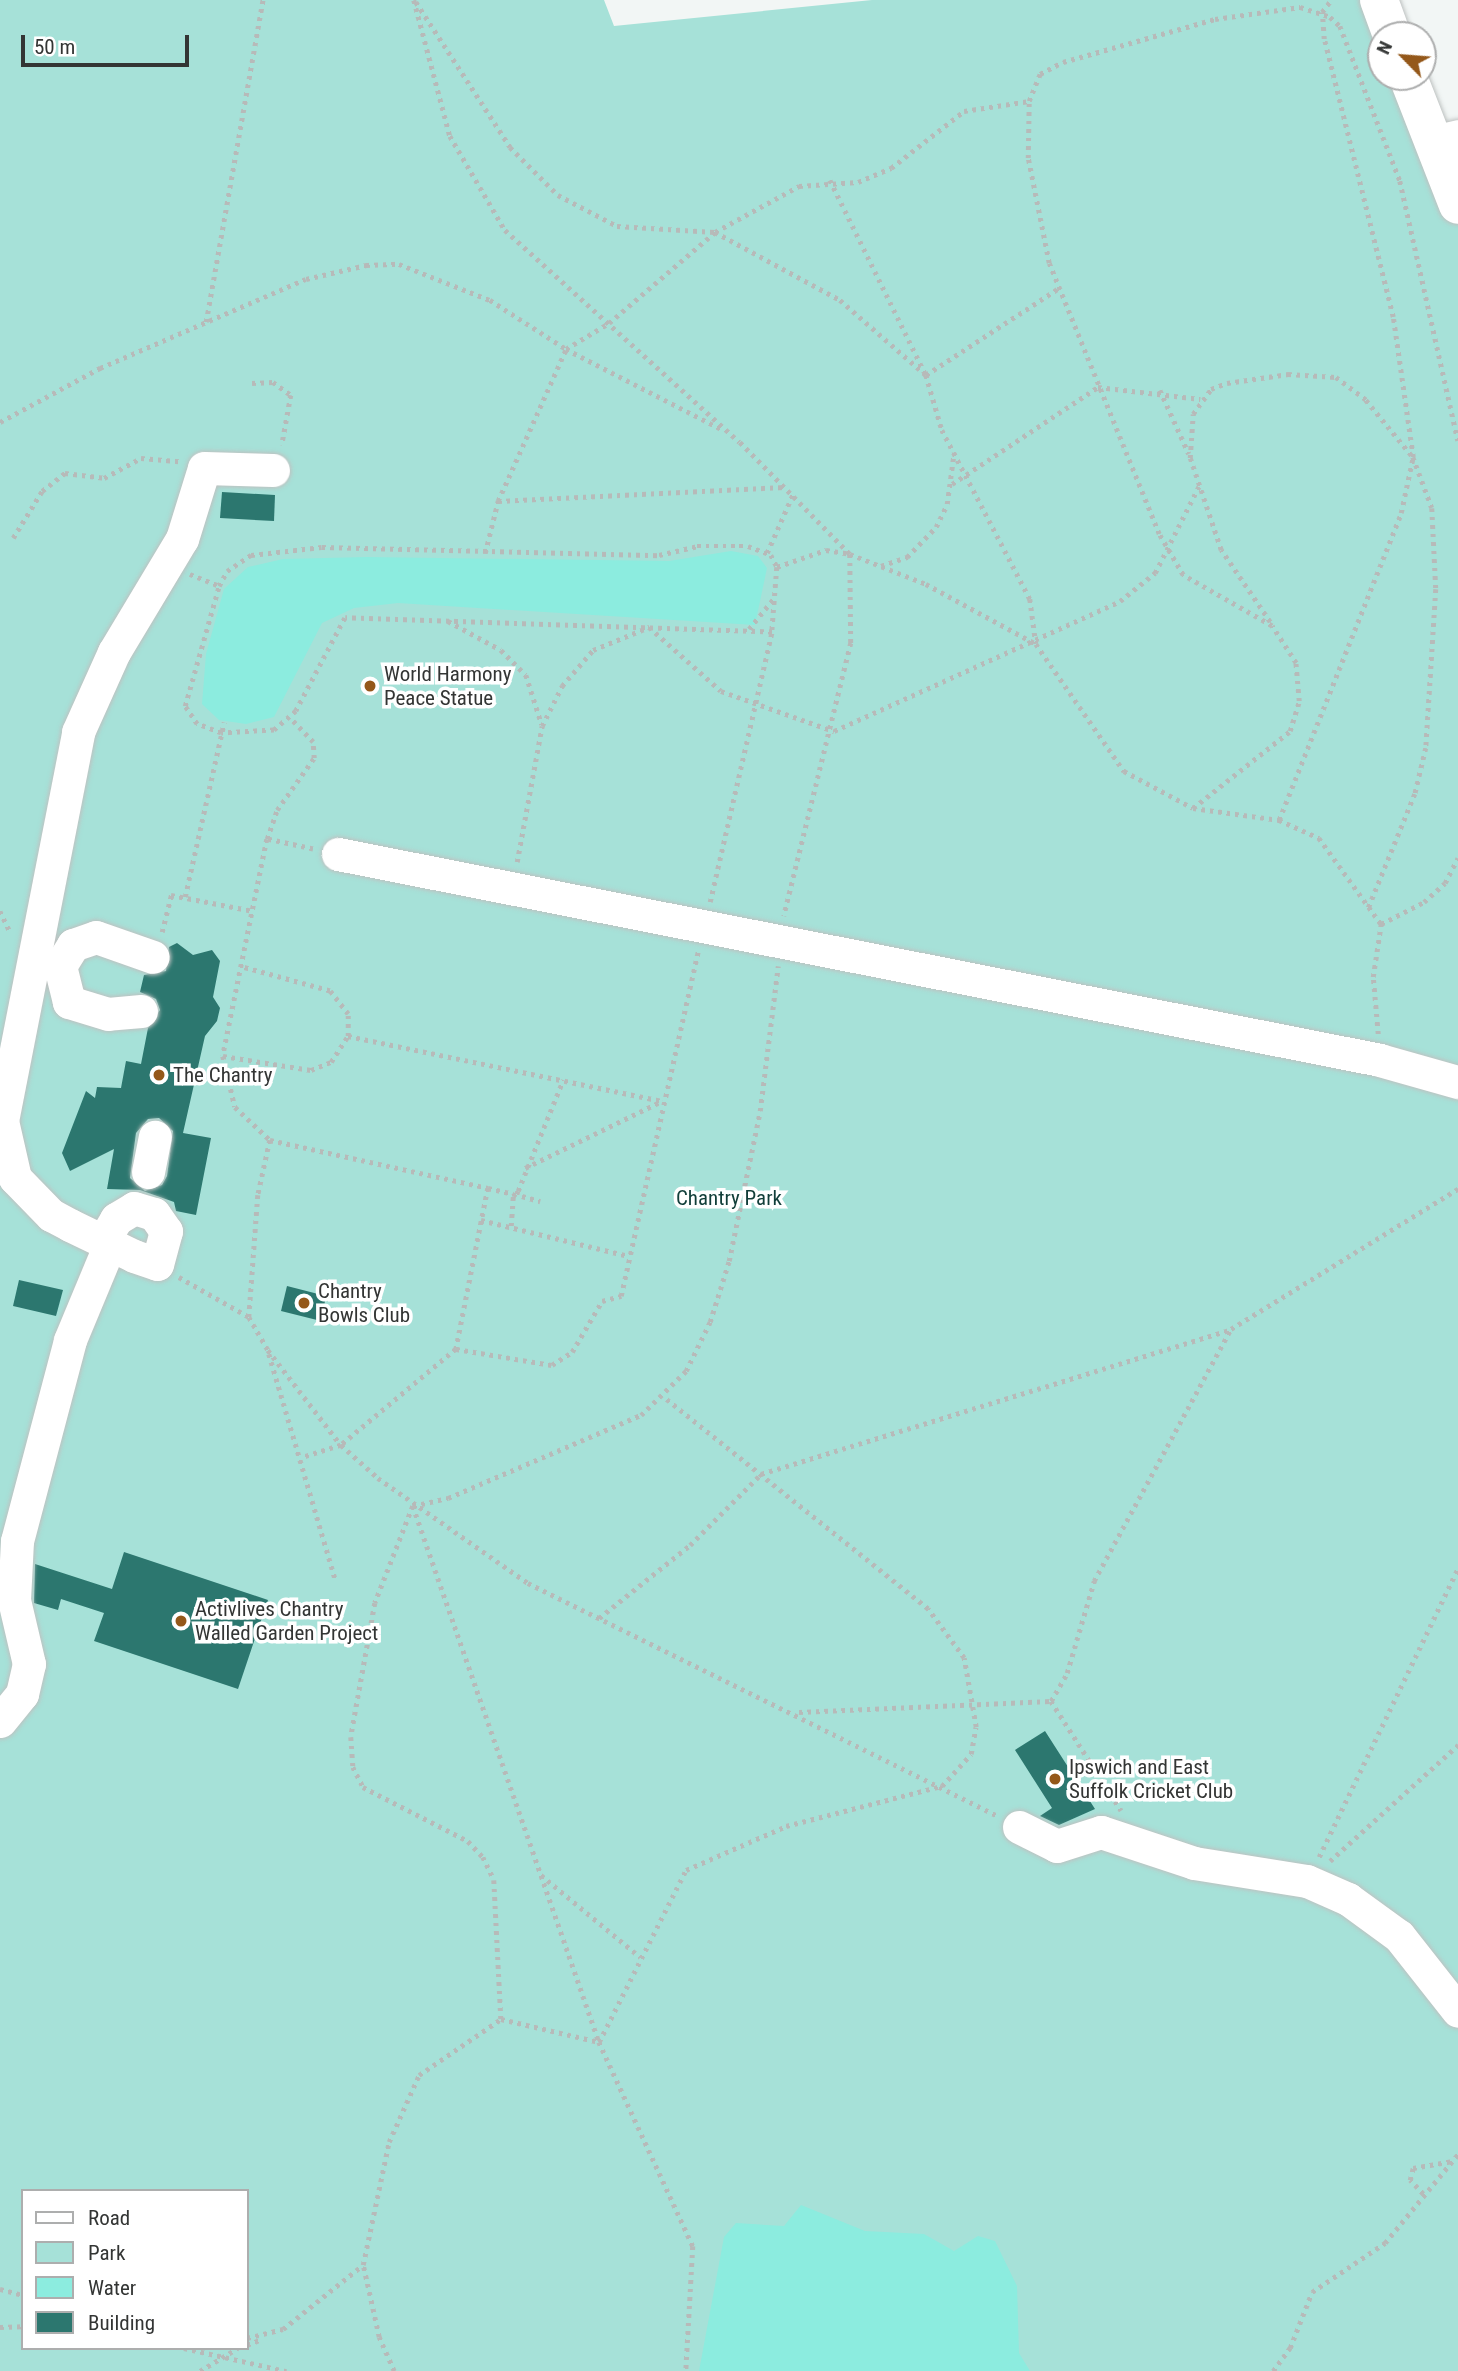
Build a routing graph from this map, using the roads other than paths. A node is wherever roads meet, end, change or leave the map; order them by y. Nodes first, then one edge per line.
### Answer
1 (1378, 0) edge
2 (1386, 21) edge
3 (1417, 91) edge
4 (1446, 139) edge
5 (1458, 205) edge
6 (273, 470) road end
7 (338, 855) road end
8 (144, 952) road end
9 (30, 960) edge
10 (141, 1012) dead end
11 (1458, 1082) edge
12 (1, 1134) edge
13 (155, 1137) dead end
14 (144, 1192) junction
15 (106, 1242) junction
16 (9, 1534) edge
17 (0, 1721) edge
18 (1018, 1827) road end
19 (1458, 2011) edge

1 - 2 main road
3 - 4 main road
4 - 5 main road
6 - 9 lane
7 - 11 lane
8 - 9 lane
9 - 10 lane
9 - 12 lane
12 - 15 lane
13 - 14 lane
14 - 15 lane
14 - 15 lane
15 - 16 lane
16 - 17 lane
18 - 19 lane

